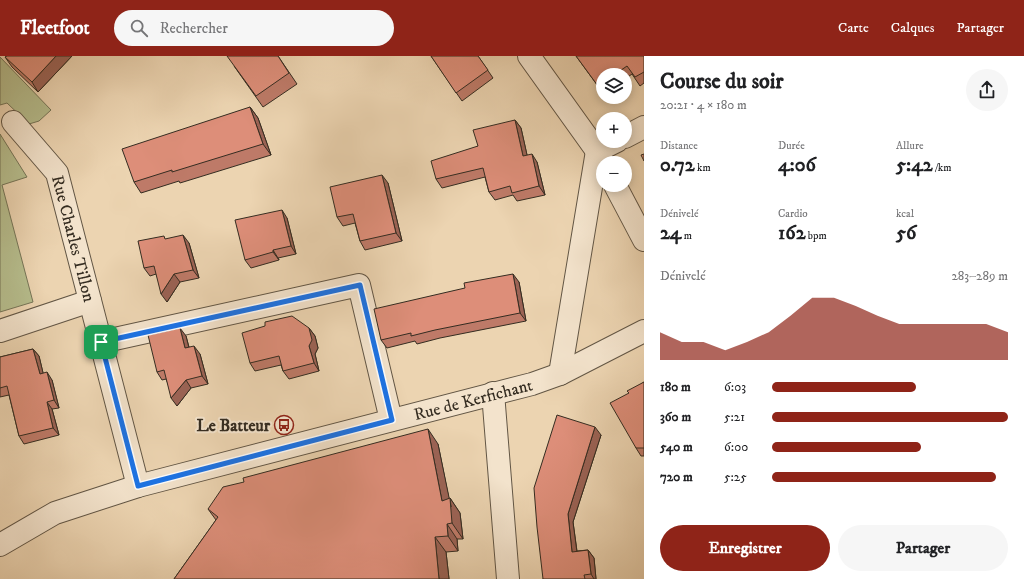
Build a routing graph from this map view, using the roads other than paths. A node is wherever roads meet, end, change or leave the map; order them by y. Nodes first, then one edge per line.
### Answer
1 (529, 56) edge
2 (13, 122) dead end
3 (644, 127) edge
4 (632, 133) edge
5 (610, 148) edge
6 (599, 156) edge
7 (601, 156) edge
8 (596, 179) edge
9 (619, 192) edge
10 (644, 240) edge
11 (90, 301) junction
12 (0, 331) edge
13 (644, 331) edge
14 (101, 342) junction
15 (560, 374) junction
16 (493, 393) junction
17 (392, 420) junction
18 (138, 486) junction
19 (0, 545) edge
20 (508, 579) edge

1 - 6 street
2 - 11 street, Rue Charles Tillon
3 - 4 street
5 - 7 street
8 - 15 street
9 - 10 street
11 - 12 street
11 - 14 street, Rue Charles Tillon
13 - 15 street, Rue de Kerfichant
14 - 17 street
14 - 18 street, Rue Charles Tillon
15 - 16 street, Rue de Kerfichant
16 - 17 street, Rue de Kerfichant
16 - 20 street
17 - 18 street, Rue de Kerfichant
18 - 19 street, Rue de Kerfichant

